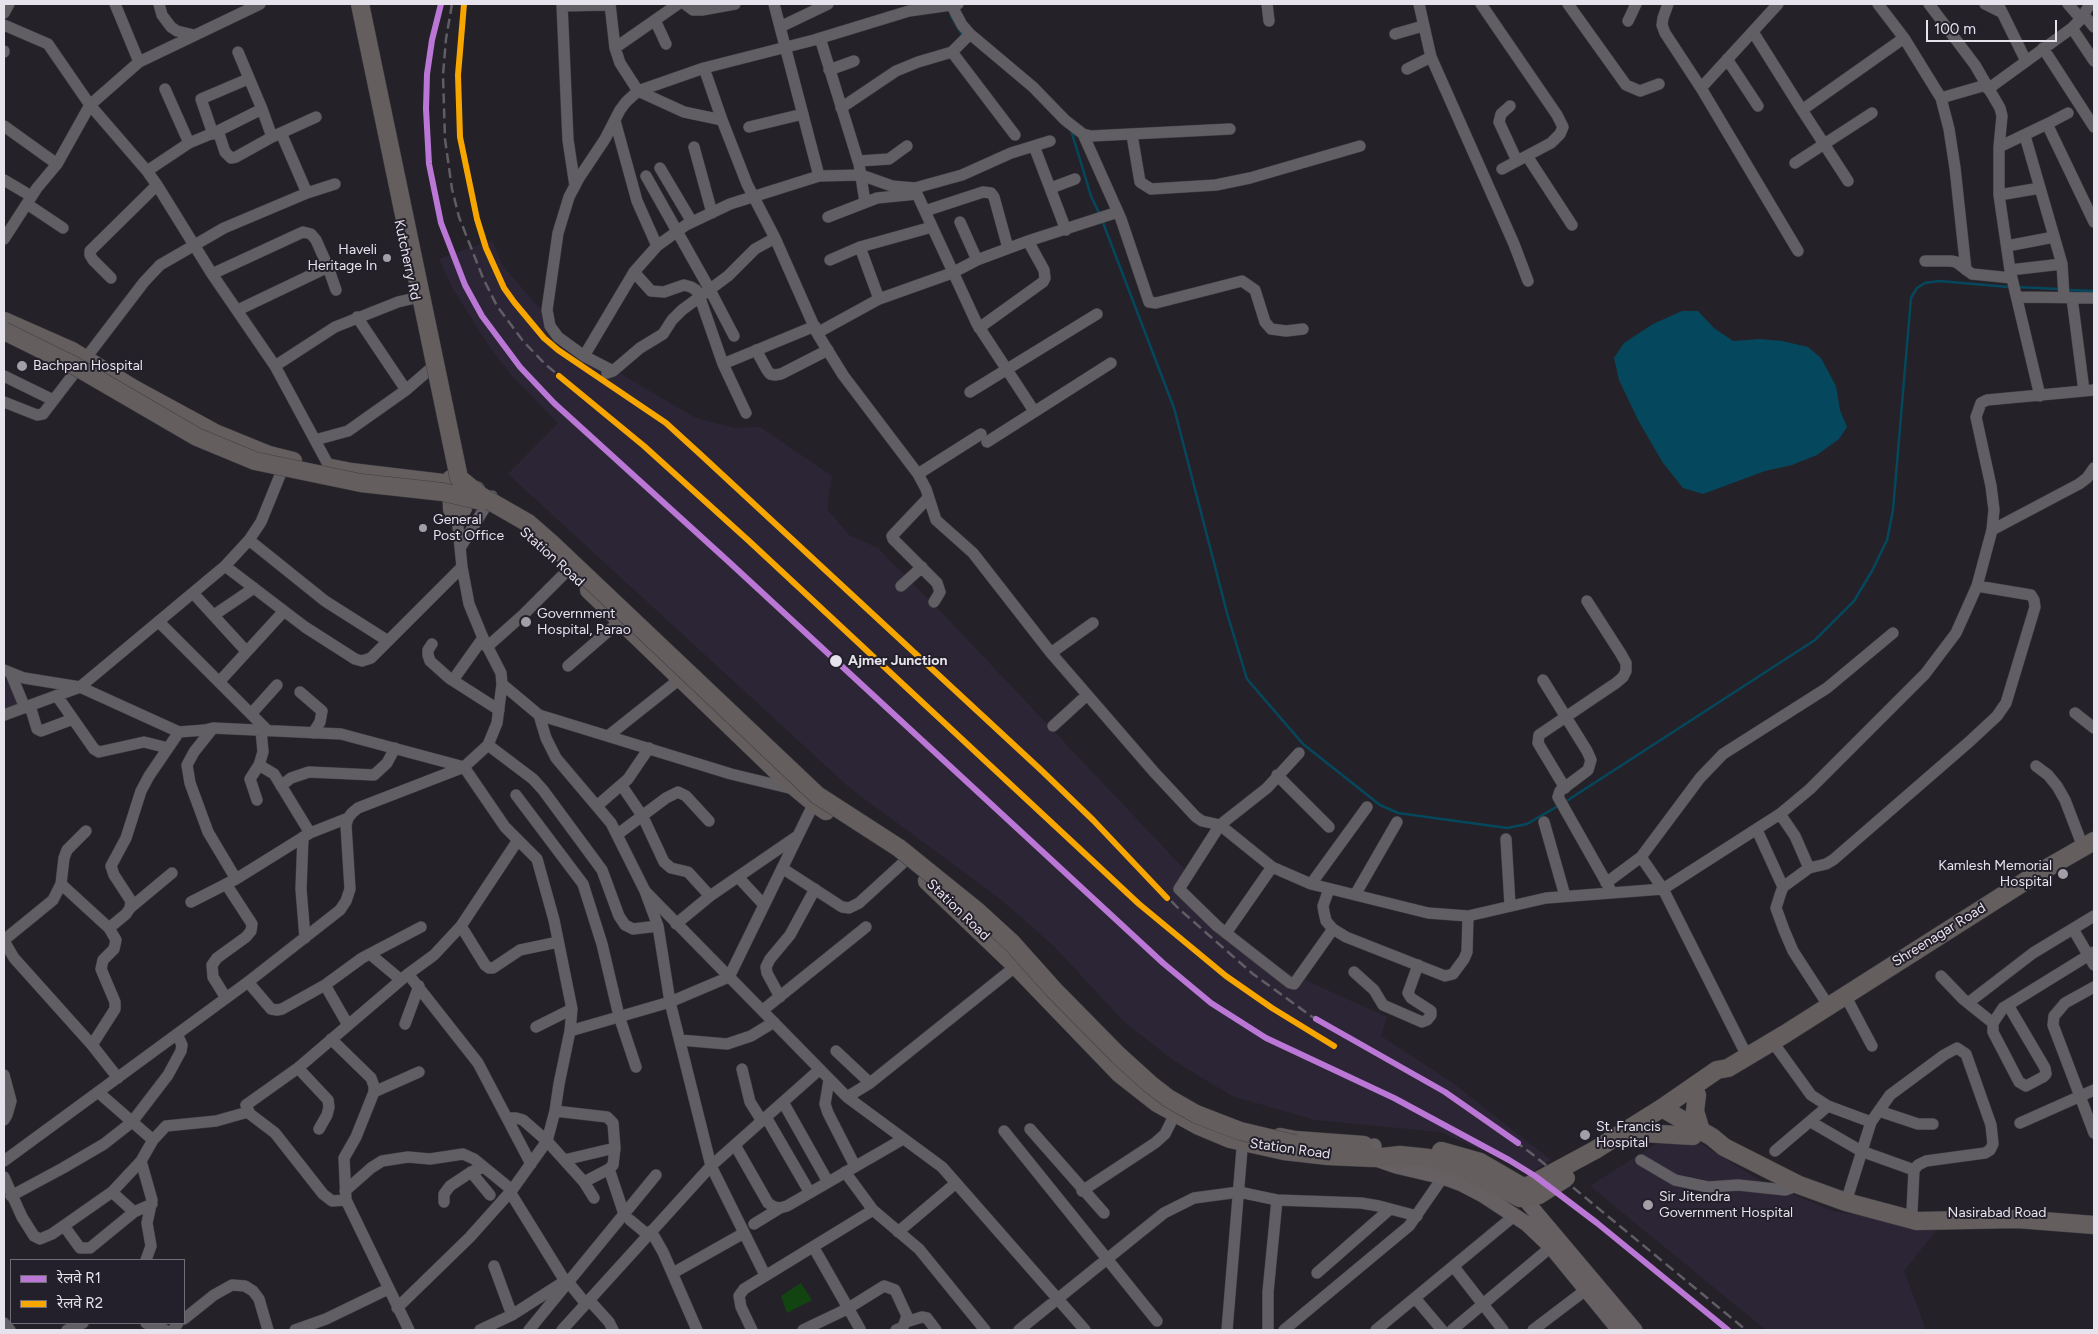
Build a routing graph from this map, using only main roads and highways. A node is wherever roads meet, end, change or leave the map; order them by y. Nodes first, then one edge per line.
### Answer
1 (353, 4) edge
2 (360, 4) edge
3 (368, 4) edge
4 (4, 321) edge
5 (4, 326) edge
6 (4, 331) edge
7 (4, 335) edge
8 (81, 365) junction
9 (283, 466) junction
10 (460, 496) junction
11 (489, 501) junction
12 (2089, 844) edge
13 (1728, 1068) junction
14 (1697, 1095) junction
15 (1662, 1114) junction
16 (1643, 1133) junction
17 (1697, 1133) junction
18 (1294, 1146) junction
19 (1311, 1148) junction
20 (1374, 1152) junction
21 (1598, 1154) junction
22 (1527, 1190) junction
23 (1906, 1213) junction
24 (2094, 1219) edge
25 (2094, 1224) edge
26 (1618, 1330) edge
27 (1635, 1330) edge

1 - 10 highway, Kutcherry Rd
2 - 10 highway, bridge
3 - 10 highway
4 - 8 highway
5 - 10 highway, bridge
6 - 18 highway, bridge
7 - 8 highway
8 - 9 highway
9 - 10 highway
9 - 10 highway
10 - 11 highway, Station Road
10 - 18 highway, bridge
11 - 19 highway, Station Road
11 - 19 highway, Station Road
12 - 13 highway, Shreenagar Road
13 - 14 highway
13 - 15 highway
14 - 15 highway
14 - 17 highway
15 - 16 highway
15 - 17 highway, Nasirabad Road
15 - 21 highway
16 - 17 highway
16 - 21 highway
17 - 23 highway, Nasirabad Road
18 - 19 highway
19 - 20 highway, Station Road
20 - 22 highway, Station Road
20 - 26 main road, Station Road
21 - 22 highway, bridge
22 - 27 main road
23 - 24 highway, Nasirabad Road
23 - 25 highway, Nasirabad Road

